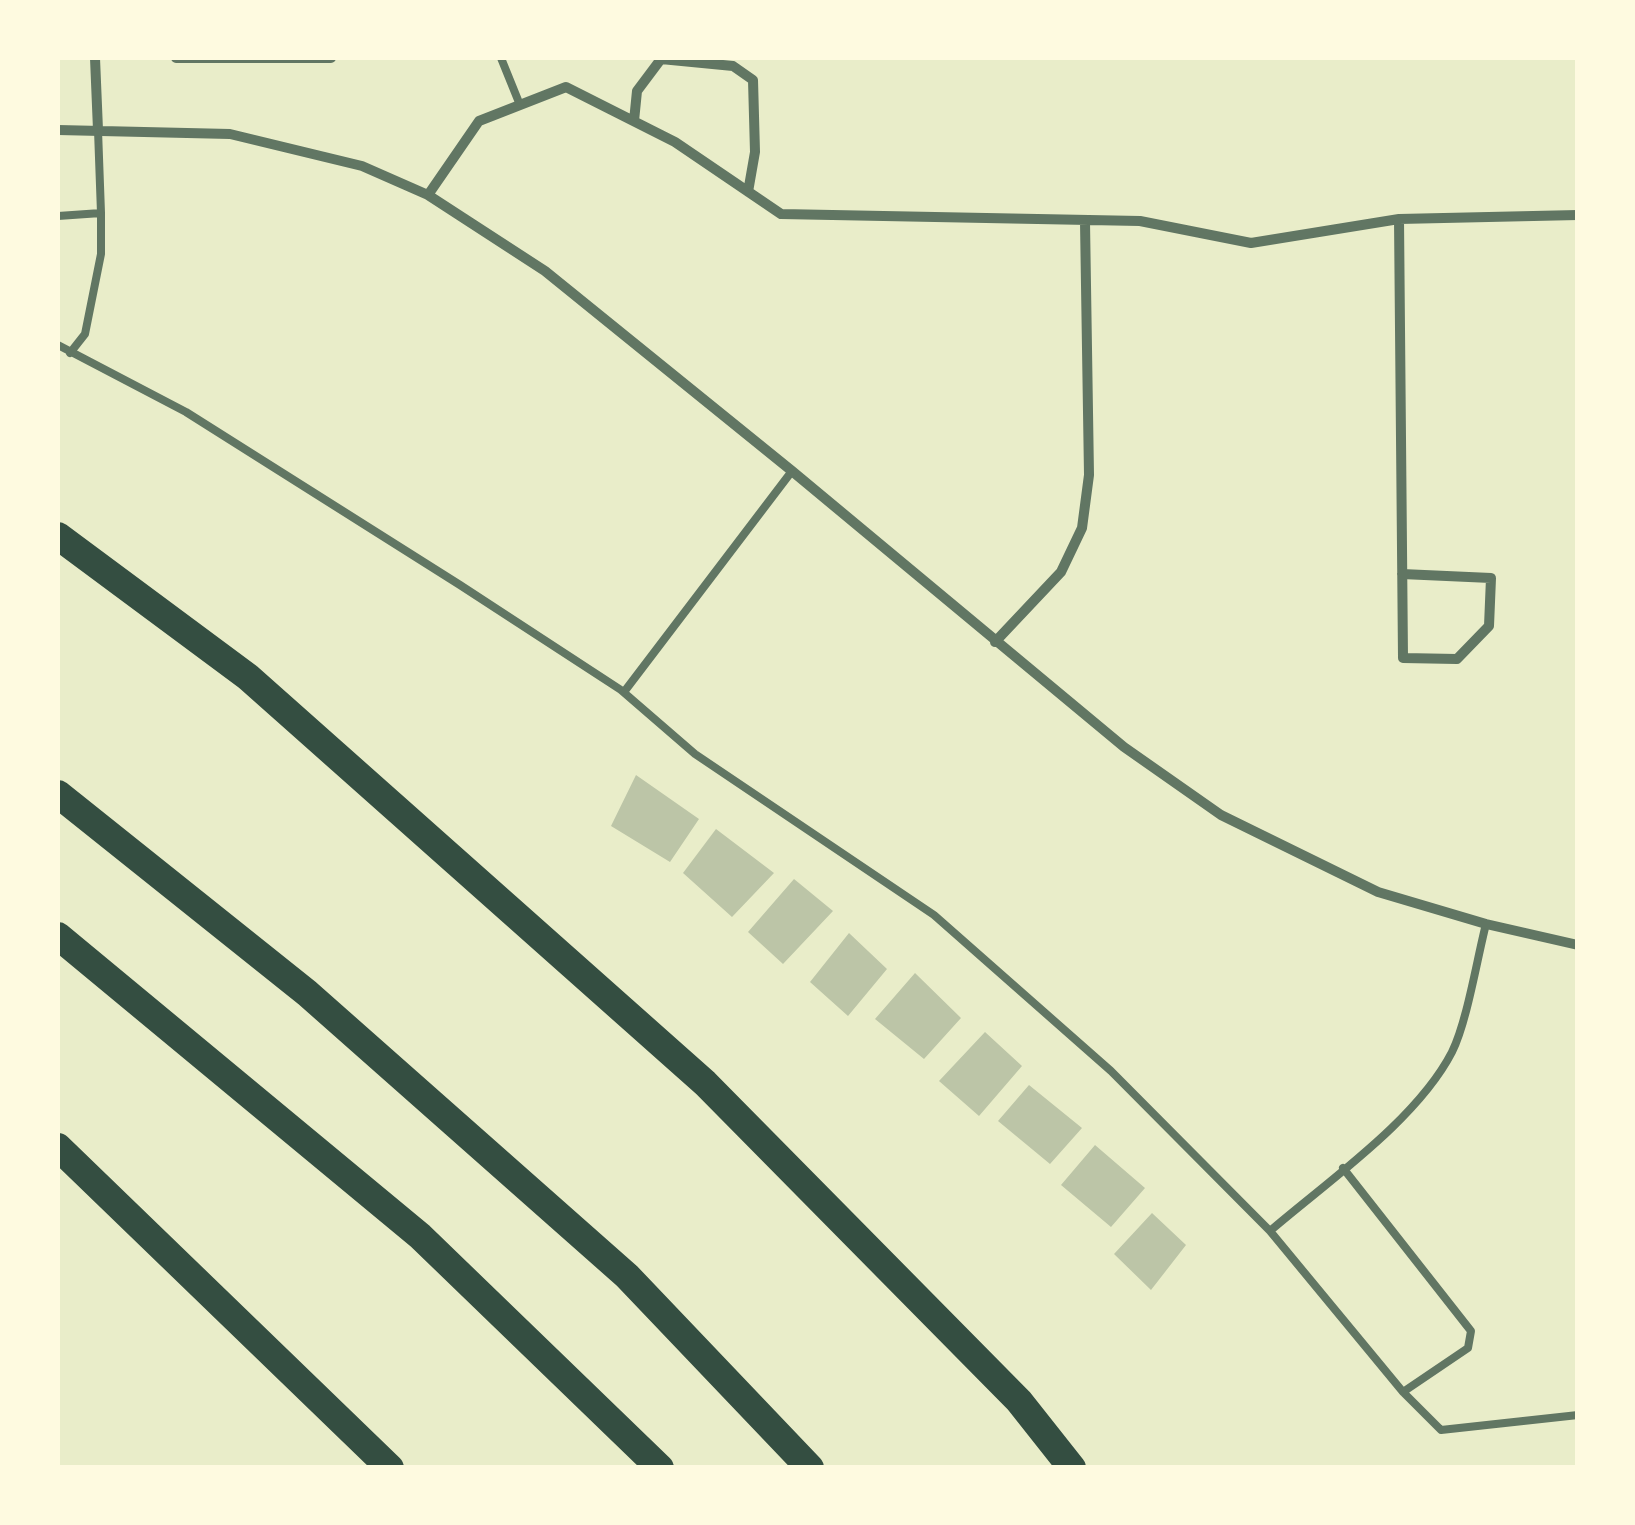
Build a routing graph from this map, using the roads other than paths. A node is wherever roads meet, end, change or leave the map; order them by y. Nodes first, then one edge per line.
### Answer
1 (95, 58) edge
2 (176, 58) edge
3 (330, 58) edge
4 (501, 58) edge
5 (520, 105) junction
6 (634, 121) junction
7 (58, 130) edge
8 (98, 130) junction
9 (748, 192) junction
10 (428, 195) junction
11 (101, 213) junction
12 (58, 216) edge
13 (1578, 216) edge
14 (1399, 219) junction
15 (1085, 222) junction
16 (58, 345) edge
17 (70, 352) junction
18 (792, 471) junction
19 (58, 536) edge
20 (1402, 574) junction
21 (995, 642) junction
22 (624, 692) junction
23 (58, 794) edge
24 (1486, 924) junction
25 (58, 936) edge
26 (1578, 944) edge
27 (58, 1147) edge
28 (1342, 1168) junction
29 (1270, 1231) junction
30 (1403, 1392) junction
31 (1578, 1415) edge
32 (390, 1468) edge
33 (660, 1468) edge
34 (810, 1468) edge
35 (1072, 1468) edge

1 - 8 street
2 - 3 street
4 - 5 lane
5 - 6 street
5 - 10 street
6 - 9 street
6 - 9 street
7 - 8 street
8 - 10 street
8 - 11 lane
9 - 15 street
10 - 18 street
11 - 12 lane
11 - 17 lane
13 - 14 street
14 - 15 street
14 - 20 street
15 - 21 street
16 - 17 lane
17 - 22 lane
18 - 21 street
18 - 22 lane
19 - 35 highway
20 - 20 street
21 - 24 street
22 - 29 lane
23 - 34 highway
24 - 26 street
24 - 28 lane
25 - 33 highway
27 - 32 highway
28 - 29 lane
28 - 30 lane
29 - 30 lane
30 - 31 lane

